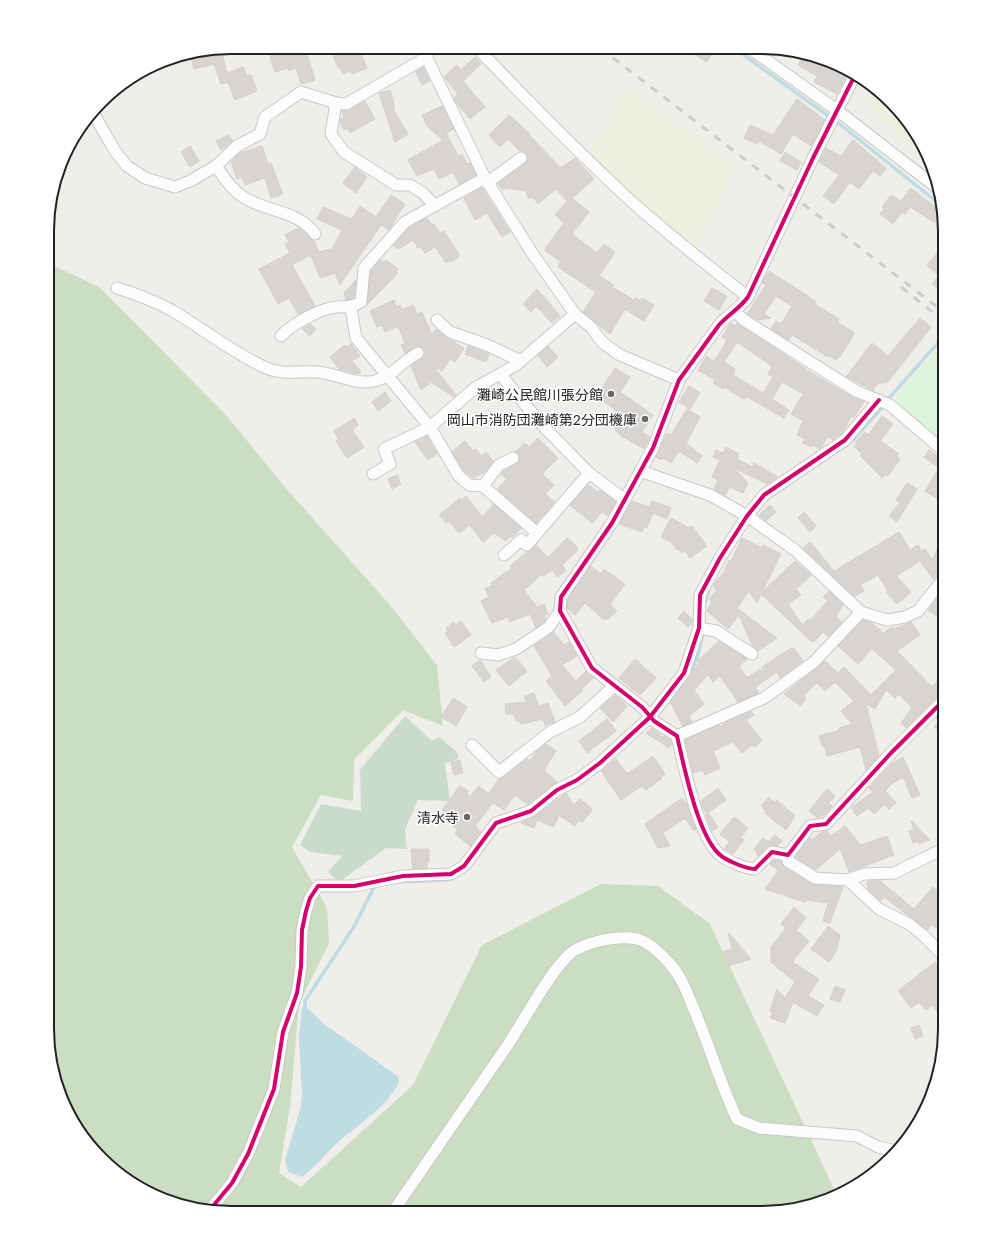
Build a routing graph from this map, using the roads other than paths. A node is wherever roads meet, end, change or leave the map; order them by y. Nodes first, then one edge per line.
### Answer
1 (422, 54) edge
2 (426, 54) edge
3 (483, 54) edge
4 (758, 54) edge
5 (853, 80) edge
6 (336, 103) junction
7 (835, 116) junction
8 (95, 117) edge
9 (521, 158) dead end
10 (216, 166) junction
11 (486, 180) junction
12 (932, 184) edge
13 (435, 206) junction
14 (315, 234) dead end
15 (117, 288) dead end
16 (748, 297) junction
17 (351, 308) junction
18 (735, 312) junction
19 (575, 314) junction
20 (437, 320) dead end
21 (281, 336) dead end
22 (418, 352) dead end
23 (521, 361) junction
24 (500, 374) junction
25 (387, 375) junction
26 (679, 380) junction
27 (879, 400) junction
28 (430, 427) junction
29 (938, 446) edge
30 (513, 458) dead end
31 (640, 472) junction
32 (590, 473) junction
33 (373, 474) dead end
34 (483, 486) junction
35 (625, 500) junction
36 (747, 516) junction
37 (537, 533) junction
38 (504, 555) dead end
39 (938, 586) edge
40 (560, 611) junction
41 (861, 612) junction
42 (702, 628) junction
43 (482, 653) dead end
44 (752, 654) dead end
45 (614, 686) junction
46 (938, 706) edge
47 (650, 717) junction
48 (677, 736) junction
49 (472, 745) dead end
50 (938, 851) edge
51 (788, 855) junction
52 (848, 880) junction
53 (938, 950) edge
54 (890, 1150) edge
55 (214, 1205) edge
56 (397, 1206) edge

1 - 6 street
2 - 11 street
3 - 16 street
4 - 7 street
5 - 7 street
6 - 10 street
6 - 13 street
7 - 12 street
7 - 16 street
8 - 10 street
9 - 11 street
10 - 14 street
11 - 13 street
11 - 19 street
13 - 17 street
15 - 25 street
16 - 18 street
17 - 21 street
17 - 25 street
18 - 26 street
18 - 27 street
19 - 23 street
19 - 26 street
20 - 23 street
22 - 25 street
23 - 24 street
24 - 28 street
24 - 32 street
25 - 28 street
26 - 31 street
27 - 29 street
27 - 36 street
28 - 33 street
28 - 34 street
30 - 34 street
31 - 35 street
31 - 36 street
32 - 35 street
32 - 37 street
34 - 37 street
35 - 40 street
36 - 41 street
36 - 42 street
37 - 38 street
39 - 41 street
40 - 43 street
40 - 45 street
41 - 48 street
42 - 44 street
42 - 47 street
45 - 47 street
45 - 49 street
46 - 51 street
47 - 48 street
47 - 55 street
48 - 51 street
50 - 52 street
51 - 52 street
52 - 53 street
54 - 56 street

